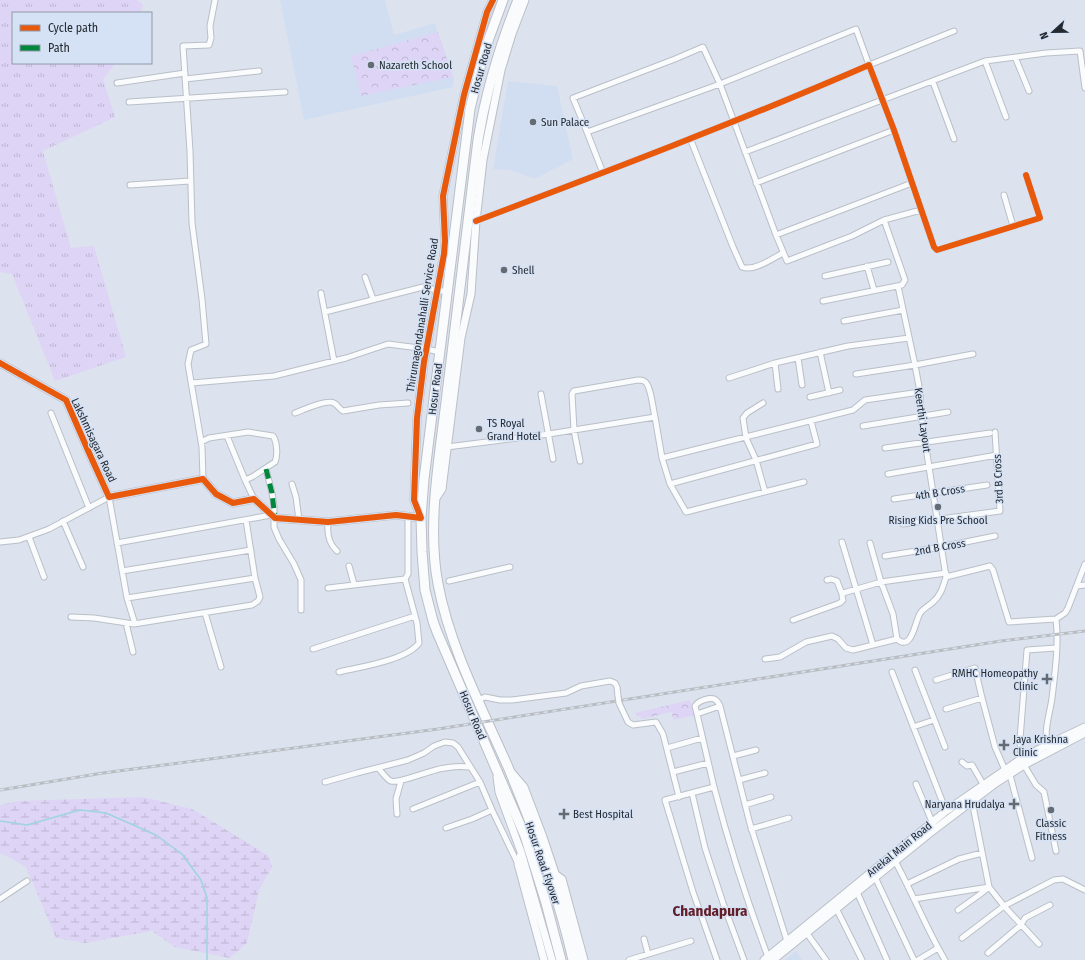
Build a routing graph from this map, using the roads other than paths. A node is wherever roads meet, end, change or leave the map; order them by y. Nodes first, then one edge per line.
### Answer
1 (215, 0) edge
2 (493, 0) edge
3 (503, 0) edge
4 (518, 0) edge
5 (525, 0) edge
6 (954, 30) dead end
7 (1015, 57) junction
8 (985, 61) junction
9 (869, 65) junction
10 (258, 70) dead end
11 (185, 76) junction
12 (933, 82) junction
13 (117, 83) dead end
14 (720, 84) junction
15 (1085, 88) edge
16 (1029, 91) dead end
17 (285, 92) dead end
18 (186, 98) junction
19 (883, 101) junction
20 (129, 102) dead end
21 (1006, 117) dead end
22 (734, 120) junction
23 (894, 130) junction
24 (587, 132) junction
25 (690, 138) junction
26 (954, 139) dead end
27 (745, 152) junction
28 (603, 173) junction
29 (1026, 175) dead end
30 (190, 181) junction
31 (756, 183) junction
32 (912, 183) junction
33 (130, 184) dead end
34 (1004, 195) dead end
35 (921, 210) junction
36 (884, 220) junction
37 (476, 221) junction
38 (1013, 226) junction
39 (776, 234) junction
40 (783, 253) junction
41 (888, 262) dead end
42 (867, 266) junction
43 (825, 276) dead end
44 (365, 277) dead end
45 (898, 286) junction
46 (874, 290) junction
47 (437, 291) junction
48 (447, 292) junction
49 (321, 293) dead end
50 (373, 299) junction
51 (823, 301) dead end
52 (903, 310) junction
53 (324, 312) junction
54 (844, 321) dead end
55 (909, 338) junction
56 (427, 348) junction
57 (439, 352) junction
58 (820, 352) junction
59 (973, 354) dead end
60 (798, 358) junction
61 (334, 361) junction
62 (0, 363) edge
63 (775, 363) junction
64 (915, 365) junction
65 (856, 374) dead end
66 (729, 378) dead end
67 (192, 383) junction
68 (802, 385) dead end
69 (778, 388) dead end
70 (840, 390) dead end
71 (920, 392) junction
72 (829, 393) junction
73 (541, 394) dead end
74 (810, 398) dead end
75 (408, 403) dead end
76 (763, 404) dead end
77 (948, 412) dead end
78 (51, 413) dead end
79 (294, 413) dead end
80 (921, 415) junction
81 (655, 417) junction
82 (811, 421) junction
83 (863, 426) dead end
84 (574, 430) junction
85 (549, 434) junction
86 (227, 436) junction
87 (746, 438) junction
88 (201, 442) junction
89 (926, 442) junction
90 (447, 447) junction
91 (885, 448) dead end
92 (997, 455) junction
93 (662, 458) junction
94 (552, 459) dead end
95 (756, 460) junction
96 (580, 461) dead end
97 (930, 467) junction
98 (266, 469) junction
99 (888, 474) dead end
100 (203, 479) junction
101 (244, 480) junction
102 (804, 482) dead end
103 (292, 484) dead end
104 (670, 484) junction
105 (987, 484) dead end
106 (765, 492) junction
107 (934, 494) junction
108 (109, 496) junction
109 (436, 498) junction
110 (254, 499) junction
111 (894, 499) dead end
112 (88, 508) junction
113 (408, 516) junction
114 (273, 517) junction
115 (421, 518) junction
116 (246, 520) junction
117 (299, 520) junction
118 (938, 520) junction
119 (63, 521) junction
120 (328, 522) junction
121 (903, 524) dead end
122 (995, 536) dead end
123 (29, 537) junction
124 (0, 542) edge
125 (842, 542) dead end
126 (117, 543) junction
127 (870, 543) dead end
128 (942, 547) junction
129 (251, 550) junction
130 (337, 551) dead end
131 (886, 556) dead end
132 (1085, 564) edge
133 (349, 566) dead end
134 (83, 567) dead end
135 (510, 568) dead end
136 (122, 570) junction
137 (946, 575) junction
138 (44, 577) dead end
139 (255, 578) junction
140 (405, 578) junction
141 (827, 580) dead end
142 (449, 581) dead end
143 (881, 582) junction
144 (354, 584) junction
145 (1085, 585) edge
146 (1077, 586) junction
147 (328, 588) dead end
148 (857, 588) junction
149 (842, 594) junction
150 (127, 598) junction
151 (301, 610) dead end
152 (205, 613) junction
153 (415, 616) junction
154 (71, 617) dead end
155 (1056, 619) junction
156 (793, 620) dead end
157 (126, 623) junction
158 (135, 624) junction
159 (897, 638) junction
160 (873, 645) junction
161 (1056, 648) junction
162 (313, 649) dead end
163 (133, 652) dead end
164 (765, 659) dead end
165 (221, 667) dead end
166 (916, 670) dead end
167 (339, 672) dead end
168 (892, 672) dead end
169 (936, 680) dead end
170 (982, 698) junction
171 (478, 700) junction
172 (720, 706) junction
173 (946, 709) dead end
174 (696, 714) junction
175 (934, 720) junction
176 (913, 727) junction
177 (1085, 727) edge
178 (1085, 733) edge
179 (702, 738) junction
180 (945, 747) dead end
181 (667, 748) junction
182 (1049, 748) junction
183 (756, 750) dead end
184 (733, 756) junction
185 (962, 762) dead end
186 (1023, 762) junction
187 (708, 763) junction
188 (470, 766) junction
189 (378, 768) junction
190 (508, 768) junction
191 (496, 770) junction
192 (673, 772) junction
193 (1007, 772) junction
194 (765, 774) dead end
195 (739, 780) junction
196 (325, 782) dead end
197 (401, 782) junction
198 (480, 782) junction
199 (916, 784) dead end
200 (984, 784) junction
201 (714, 787) junction
202 (692, 793) junction
203 (679, 797) junction
204 (771, 797) dead end
205 (972, 801) junction
206 (517, 805) junction
207 (745, 805) junction
208 (413, 809) dead end
209 (492, 810) junction
210 (946, 811) junction
211 (397, 814) dead end
212 (789, 818) dead end
213 (934, 826) junction
214 (446, 828) dead end
215 (751, 829) junction
216 (1056, 851) dead end
217 (521, 852) junction
218 (982, 853) junction
219 (1032, 858) dead end
220 (895, 861) junction
221 (518, 864) junction
222 (555, 874) junction
223 (875, 877) junction
224 (27, 881) dead end
225 (907, 884) junction
226 (989, 887) junction
227 (1085, 890) edge
228 (857, 892) junction
229 (0, 898) edge
230 (914, 899) junction
231 (1050, 905) dead end
232 (1004, 906) junction
233 (836, 908) junction
234 (958, 910) dead end
235 (1021, 925) junction
236 (806, 932) junction
237 (962, 938) dead end
238 (644, 939) dead end
239 (691, 941) dead end
240 (787, 941) junction
241 (1039, 944) dead end
242 (938, 948) junction
243 (988, 953) dead end
244 (648, 954) junction
245 (768, 959) edge
246 (544, 960) edge
247 (552, 960) edge
248 (562, 960) edge
249 (573, 960) edge
250 (579, 960) edge
251 (584, 960) edge
252 (629, 960) edge
253 (716, 960) edge
254 (744, 960) edge
255 (826, 960) edge
256 (862, 960) edge
257 (887, 960) edge
258 (914, 960) edge
259 (918, 960) edge
260 (945, 960) edge

1 - 11 street
2 - 47 street, Thirumagondanahalli Service Road
3 - 48 highway, Hosur Road
4 - 109 highway, Hosur Road
5 - 37 street
6 - 9 street
7 - 8 street
7 - 15 street
7 - 16 street
8 - 12 street
8 - 21 street
9 - 14 street
9 - 19 street
9 - 22 street
10 - 11 street
11 - 13 street
11 - 18 street
12 - 19 street
12 - 26 street
14 - 22 street
14 - 24 street
14 - 24 street
17 - 18 street
18 - 20 street
18 - 30 street
19 - 23 street
19 - 27 street
22 - 25 street
22 - 27 street
23 - 31 street
23 - 32 street
24 - 28 street
25 - 28 street
25 - 40 street
27 - 31 street
28 - 37 street
29 - 38 street
30 - 33 street
30 - 67 street
31 - 39 street
32 - 35 street
32 - 39 street
34 - 38 street
35 - 36 street
35 - 38 street
36 - 40 street
36 - 45 street, Keerthi Layout
37 - 90 street
39 - 40 street
41 - 42 street
42 - 43 street
42 - 46 street
44 - 50 street
45 - 46 street
45 - 52 street, Keerthi Layout
46 - 51 street
47 - 48 street
47 - 50 street
47 - 56 street, Thirumagondanahalli Service Road
48 - 57 highway, Hosur Road
49 - 53 street
50 - 53 street
52 - 54 street
52 - 55 street, Keerthi Layout
53 - 61 street
55 - 58 street
55 - 64 street, Keerthi Layout
56 - 57 street
56 - 61 street
56 - 115 street, Thirumagondanahalli Service Road
57 - 115 highway, Hosur Road
58 - 60 street
58 - 72 street
59 - 64 street
60 - 63 street
60 - 68 street
61 - 67 street
62 - 108 street, Lakshmisagara Road
63 - 66 street
63 - 69 street
64 - 65 street
64 - 71 street, Keerthi Layout
67 - 88 street
70 - 72 street
71 - 80 street, Keerthi Layout
71 - 82 street
72 - 74 street
73 - 85 street
75 - 79 street
76 - 87 street
77 - 80 street
78 - 112 street
80 - 83 street
80 - 89 street, Keerthi Layout
81 - 84 street
81 - 84 street
81 - 93 street
82 - 87 street
82 - 95 street
84 - 85 street
84 - 96 street
85 - 90 street
85 - 94 street
86 - 88 street
86 - 98 street
86 - 101 street
87 - 93 street
87 - 95 street
88 - 100 street
89 - 91 street
89 - 92 street, 3rd B Cross
89 - 97 street, Keerthi Layout
90 - 109 street
92 - 97 street
92 - 118 street, 3rd B Cross
93 - 104 street
95 - 104 street
95 - 106 street
97 - 99 street
97 - 107 street, Keerthi Layout
98 - 101 street
98 - 114 street
100 - 108 street, Lakshmisagara Road
100 - 110 street
101 - 110 street
102 - 106 street
103 - 117 street
104 - 106 street
105 - 107 street, 4th B Cross
107 - 111 street, 4th B Cross
107 - 118 street, Keerthi Layout
108 - 112 street
108 - 126 street
109 - 171 highway, Hosur Road
110 - 114 street
112 - 119 street
113 - 115 street
113 - 120 street
113 - 140 street
114 - 116 street
114 - 117 street
114 - 151 street
115 - 191 highway, Hosur Road
116 - 126 street
116 - 129 street
117 - 120 street
118 - 121 street
118 - 128 street, Keerthi Layout
119 - 123 street
119 - 134 street
120 - 130 street
122 - 128 street, 2nd B Cross
123 - 124 street
123 - 138 street
125 - 148 street
126 - 136 street
127 - 143 street
128 - 131 street, 2nd B Cross
128 - 137 street, Keerthi Layout
129 - 136 street
129 - 139 street
132 - 146 street
133 - 144 street
135 - 142 street
136 - 150 street
137 - 143 street
137 - 155 street
137 - 159 street
139 - 150 street
139 - 152 street
140 - 144 street
140 - 153 street
141 - 149 street
143 - 148 street
143 - 159 street
144 - 147 street
145 - 146 street
146 - 155 street
148 - 149 street
148 - 160 street
149 - 156 street
150 - 158 street
152 - 158 street
152 - 165 street
153 - 162 street
153 - 167 street
154 - 157 street
155 - 161 street
157 - 158 street
157 - 163 street
159 - 160 street
160 - 164 street
161 - 182 street
161 - 186 street
166 - 175 street
168 - 176 street
169 - 170 street
170 - 173 street
170 - 193 street
171 - 181 street, bridge
171 - 190 highway, Hosur Road
172 - 174 street
172 - 174 street
172 - 184 street
174 - 179 street
175 - 176 street
175 - 180 street
176 - 210 street
177 - 182 street, Anekal Main Road
178 - 182 street
179 - 181 street
179 - 187 street
181 - 192 street
182 - 186 street, Anekal Main Road
183 - 184 street
184 - 195 street
185 - 200 street
186 - 193 street, Anekal Main Road
186 - 216 street
187 - 192 street
187 - 201 street
188 - 189 street
188 - 197 street
188 - 198 street
189 - 196 street
189 - 197 street
190 - 206 highway, Hosur Road Flyover
190 - 222 street
191 - 206 highway, Hosur Road Flyover
191 - 217 street
192 - 203 street
193 - 200 street, Anekal Main Road
193 - 205 street
193 - 219 street
194 - 195 street
195 - 207 street
197 - 211 street
198 - 208 street
198 - 209 street
199 - 213 street
200 - 210 street, Anekal Main Road
201 - 202 street
201 - 245 street
202 - 203 street
202 - 254 street
203 - 253 street
204 - 207 street
205 - 213 street
205 - 218 street
206 - 248 highway, Hosur Road Flyover
206 - 249 highway, Hosur Road Flyover
207 - 215 street
209 - 214 street
209 - 221 street
210 - 213 street, Anekal Main Road
212 - 215 street
213 - 220 street
213 - 240 street, Anekal Main Road
215 - 240 street
217 - 221 street
217 - 247 street
218 - 225 street
218 - 226 street
220 - 223 street
220 - 225 street
221 - 246 street
222 - 250 street
222 - 251 street
223 - 228 street
223 - 258 street
224 - 229 street
225 - 230 street
226 - 230 street
226 - 232 street
226 - 234 street
227 - 232 street
228 - 233 street
228 - 257 street
230 - 242 street
231 - 235 street
232 - 235 street
232 - 237 street
233 - 236 street
233 - 256 street
235 - 241 street
235 - 243 street
236 - 245 street
236 - 255 street
238 - 244 street
239 - 244 street
240 - 245 street, Anekal Main Road
242 - 259 street
242 - 260 street
244 - 252 street

